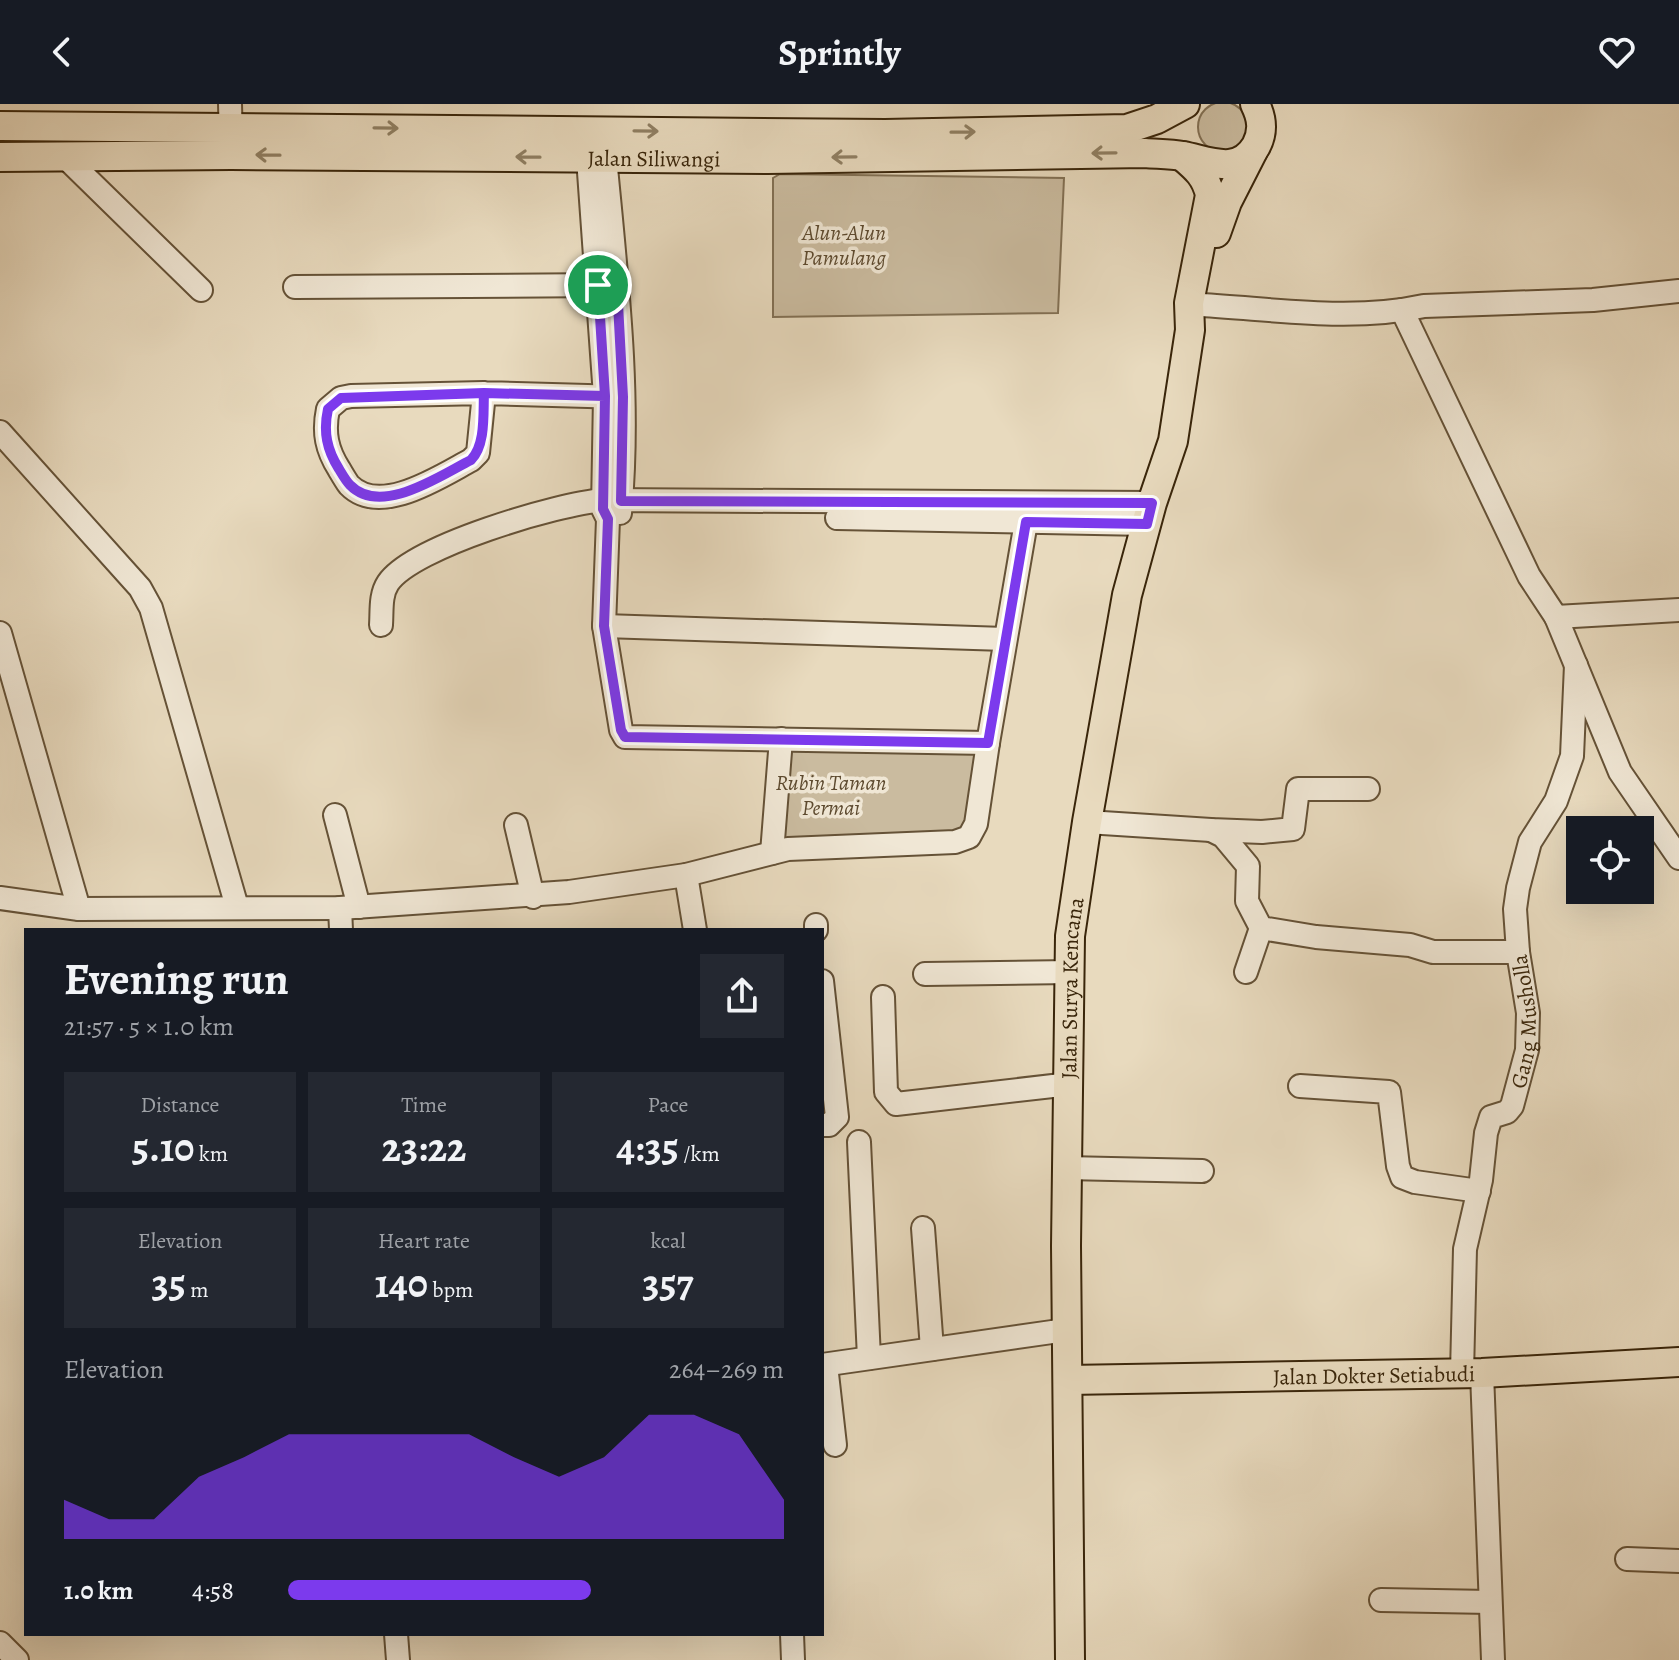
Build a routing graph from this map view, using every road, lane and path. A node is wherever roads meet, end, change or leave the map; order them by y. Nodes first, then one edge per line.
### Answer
1 (1185, 104) edge
2 (1255, 104) edge
3 (0, 126) edge
4 (231, 128) edge
5 (1253, 151) junction
6 (1182, 156) junction
7 (0, 157) edge
8 (65, 157) junction
9 (596, 157) junction
10 (608, 285) junction
11 (295, 287) dead end
12 (201, 290) dead end
13 (1679, 291) edge
14 (1402, 310) junction
15 (1195, 317) junction
16 (484, 393) junction
17 (614, 396) junction
18 (0, 432) edge
19 (613, 508) junction
20 (913, 511) junction
21 (1150, 514) junction
22 (1026, 522) junction
23 (1679, 610) edge
24 (1556, 617) junction
25 (381, 625) dead end
26 (604, 626) junction
27 (0, 633) edge
28 (1005, 639) junction
29 (1576, 665) junction
30 (781, 739) junction
31 (988, 743) junction
32 (1368, 789) dead end
33 (335, 815) dead end
34 (1087, 822) junction
35 (516, 825) dead end
36 (1211, 830) junction
37 (772, 853) junction
38 (1679, 858) edge
39 (686, 875) junction
40 (533, 897) junction
41 (0, 898) edge
42 (237, 907) junction
43 (79, 909) junction
44 (347, 915) edge
45 (695, 928) edge
46 (1261, 928) junction
47 (1518, 952) junction
48 (1071, 972) junction
49 (1246, 972) dead end
50 (925, 974) dead end
51 (883, 997) dead end
52 (824, 999) edge
53 (1070, 1084) junction
54 (1300, 1086) dead end
55 (824, 1125) edge
56 (859, 1142) dead end
57 (1066, 1168) junction
58 (1202, 1171) dead end
59 (1479, 1191) junction
60 (923, 1228) dead end
61 (1066, 1330) junction
62 (932, 1349) junction
63 (869, 1358) junction
64 (1679, 1362) edge
65 (824, 1365) edge
66 (1472, 1373) junction
67 (1068, 1380) junction
68 (835, 1445) dead end
69 (1627, 1559) dead end
70 (1679, 1561) edge
71 (1381, 1600) dead end
72 (1490, 1602) junction
73 (396, 1636) edge
74 (792, 1636) edge
75 (0, 1643) edge
76 (17, 1660) edge
77 (398, 1660) edge
78 (793, 1660) edge
79 (1070, 1660) edge
80 (1493, 1660) edge

4 -> 1 main road, Jalan Siliwangi
2 - 5 main road
3 - 4 main road, Jalan Siliwangi
4 - 8 main road, Jalan Siliwangi
9 -> 4 main road, Jalan Siliwangi
5 - 6 main road, Jalan Siliwangi
5 - 15 main road, Jalan Surya Kencana
6 -> 9 main road, Jalan Siliwangi
6 - 15 main road, Jalan Surya Kencana
7 - 8 main road, Jalan Siliwangi
8 - 12 street
9 - 10 street
10 - 11 street
10 - 17 street
13 - 14 street
14 - 15 street
14 - 24 street
15 - 21 main road, Jalan Surya Kencana
16 - 16 street
16 - 17 street
17 - 19 street
18 - 42 street
19 - 20 street
19 - 25 street
19 - 26 street
20 - 21 street
20 - 22 street
21 - 22 street
21 - 34 main road, Jalan Surya Kencana
22 - 28 street
23 - 24 street
24 - 29 street
26 - 28 street
26 - 30 street
27 - 43 street
28 - 31 street
29 - 38 street
29 - 47 street, Gang Musholla
30 - 31 street
30 - 37 street
31 - 37 street
32 - 36 street
33 - 44 street
34 - 36 street
34 - 48 main road, Jalan Surya Kencana
35 - 40 street
36 - 46 street
37 - 39 street
39 - 40 street
39 - 45 street
40 - 44 street
41 - 43 street
42 - 43 street
42 - 44 street
46 - 47 street
46 - 49 street
47 - 59 street, Gang Musholla
48 - 50 street
48 - 53 main road, Jalan Surya Kencana
51 - 53 street
52 - 55 street
53 - 57 main road, Jalan Surya Kencana
54 - 59 street
56 - 63 street
57 - 58 street
57 - 61 main road, Jalan Surya Kencana
59 - 66 street, Gang Musholla
60 - 62 street
61 - 62 street
61 - 67 main road, Jalan Surya Kencana
62 - 63 street
63 - 65 street
64 - 66 main road, Jalan Dokter Setiabudi
65 - 68 street
66 - 67 main road, Jalan Dokter Setiabudi
66 - 72 street, Gang Musholla
67 - 79 main road, Jalan Surya Kencana
69 - 70 street
71 - 72 street
72 - 80 street, Gang Musholla
73 - 77 street
74 - 78 street
75 - 76 street

